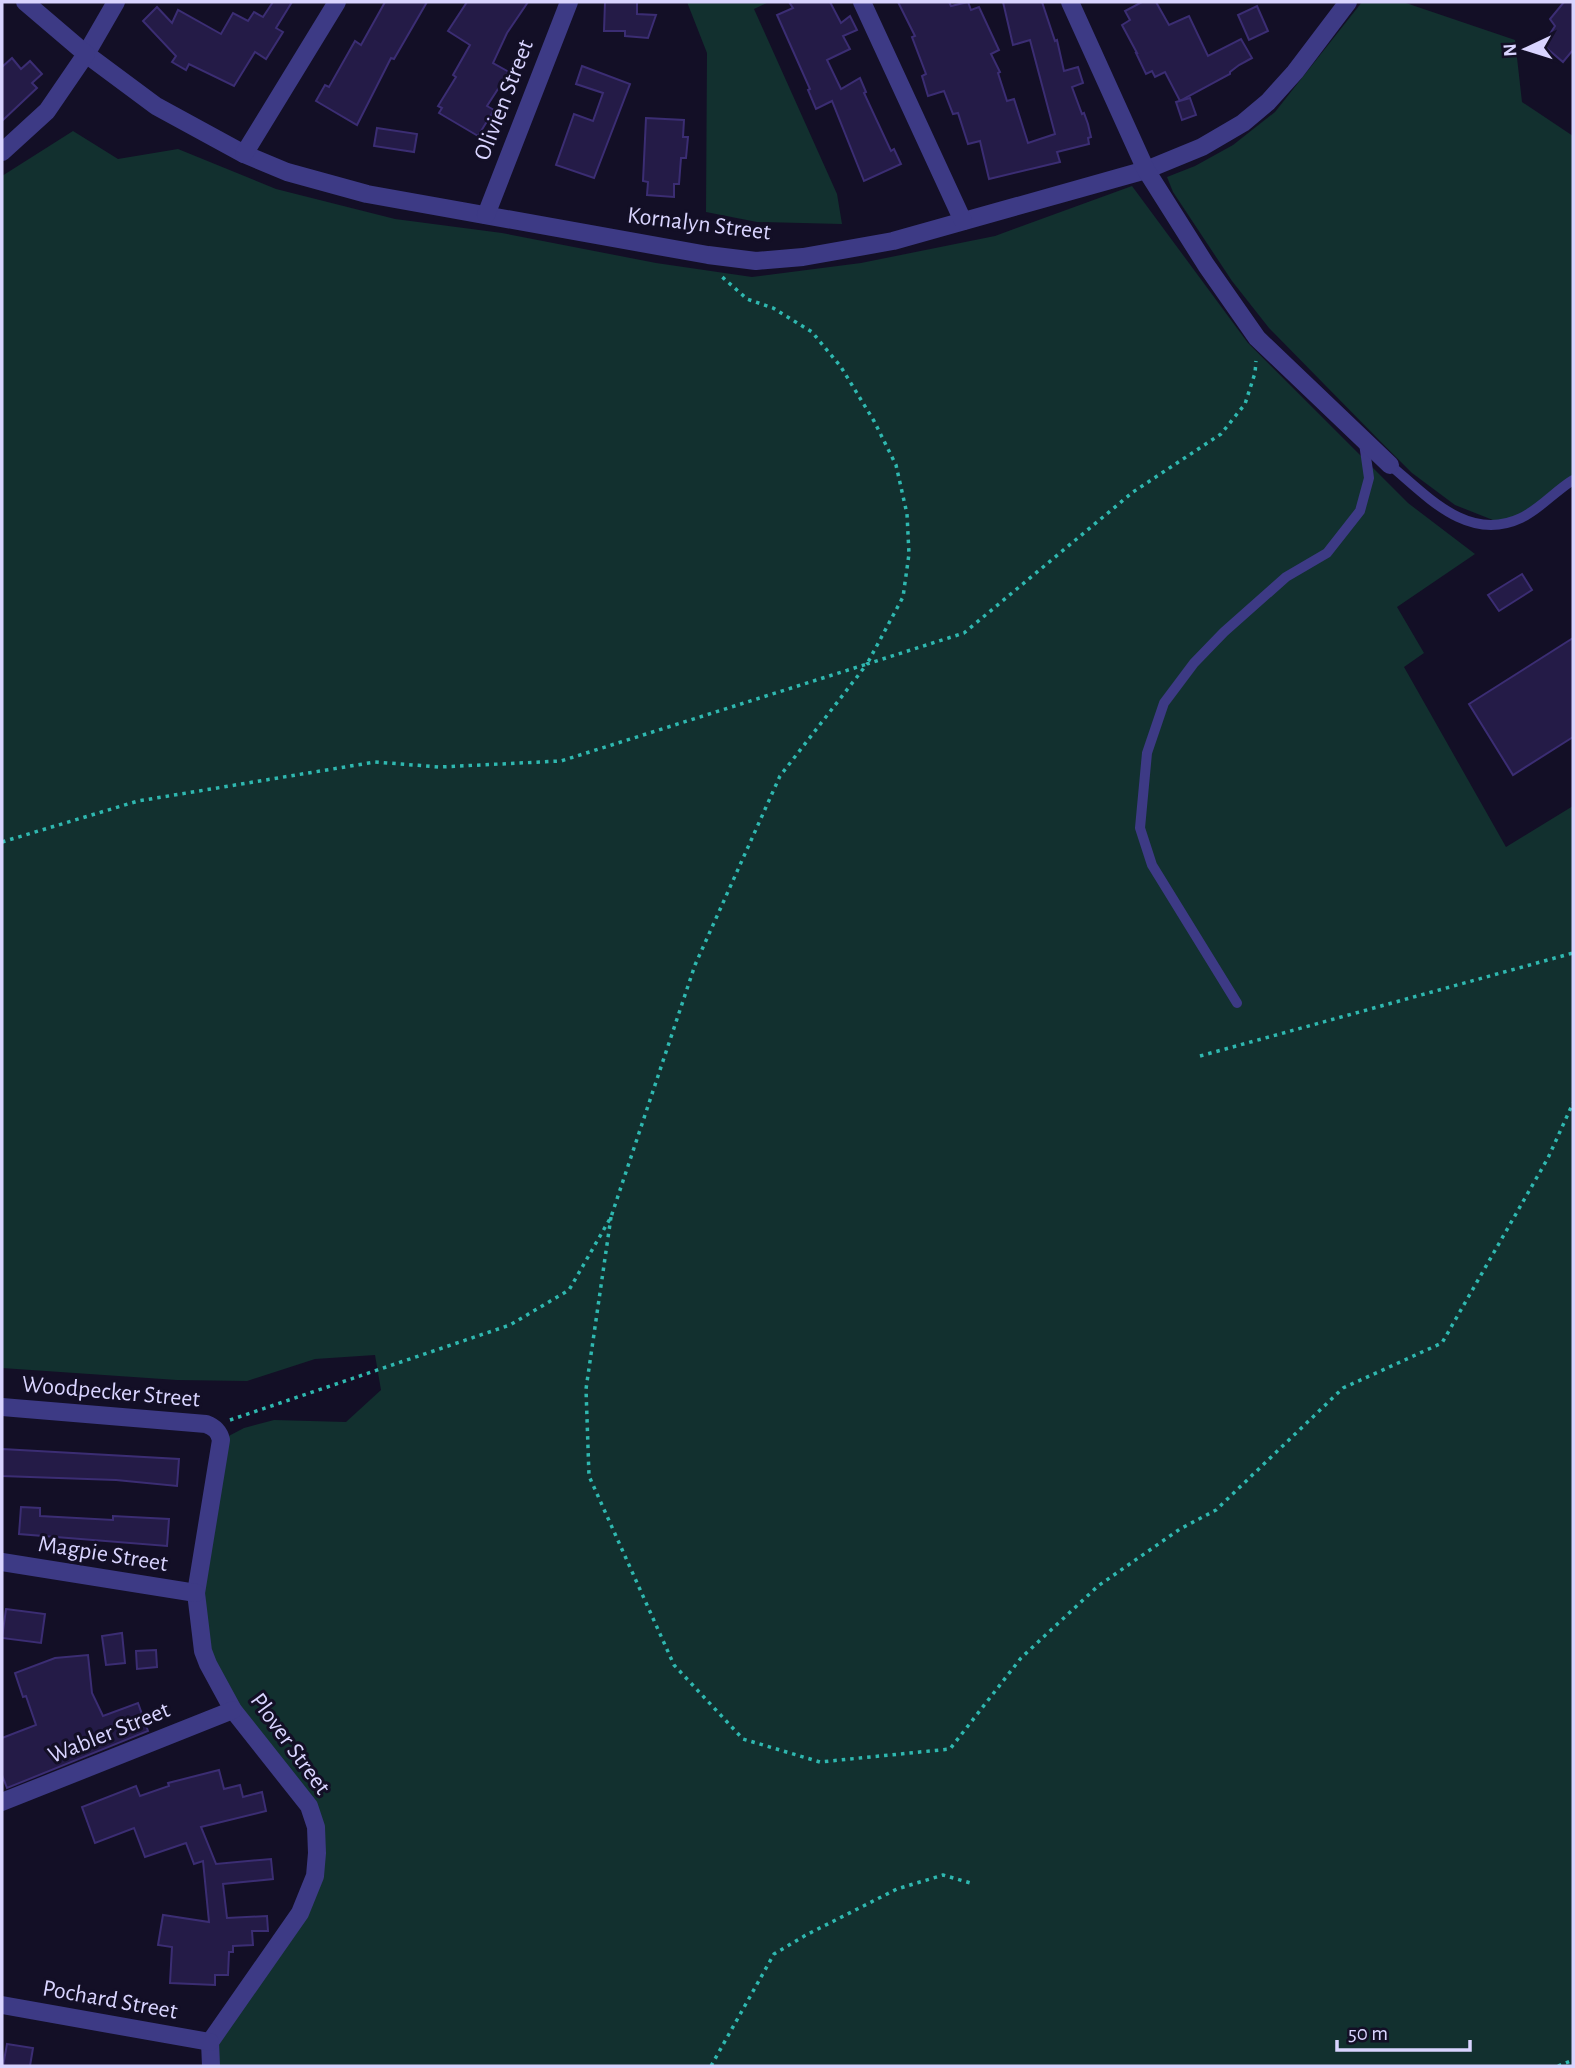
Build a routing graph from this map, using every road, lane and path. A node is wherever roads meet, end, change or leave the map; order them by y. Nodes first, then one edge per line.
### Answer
1 (25, 2) edge
2 (117, 2) edge
3 (337, 2) edge
4 (569, 2) edge
5 (862, 2) edge
6 (1070, 2) edge
7 (1348, 2) edge
8 (86, 54) junction
9 (2, 152) edge
10 (244, 154) junction
11 (1146, 170) junction
12 (486, 215) junction
13 (963, 221) junction
14 (708, 255) junction
15 (1257, 338) junction
16 (1364, 442) junction
17 (1390, 465) joint
18 (1573, 480) edge
19 (867, 664) junction
20 (2, 842) edge
21 (1573, 953) edge
22 (1237, 1003) dead end
23 (1200, 1056) dead end
24 (1573, 1103) edge
25 (611, 1217) junction
26 (2, 1407) edge
27 (213, 1428) junction
28 (2, 1562) edge
29 (196, 1593) junction
30 (233, 1710) junction
31 (2, 1802) edge
32 (974, 1884) dead end
33 (2, 2005) edge
34 (210, 2042) junction
35 (1573, 2060) edge
36 (211, 2066) edge
37 (711, 2066) edge
38 (1558, 2066) edge

1 - 8 street, Kornalyn Street
2 - 8 street
3 - 10 street
4 - 12 street, Olivien Street
5 - 13 street
6 - 11 street
7 - 11 street, Kornalyn Street
8 - 9 street
8 - 10 street, Kornalyn Street
10 - 12 street, Kornalyn Street
11 - 13 street, Kornalyn Street
11 - 15 street
12 - 14 street, Kornalyn Street
13 - 14 street, Kornalyn Street
14 - 19 path
15 - 16 street
15 - 19 path
16 - 17 street
16 - 22 lane
17 - 18 lane
19 - 20 path
19 - 25 path
21 - 23 path
24 - 25 path
25 - 27 path
26 - 27 street, Woodpecker Street
27 - 29 street, Plover Street
28 - 29 street, Magpie Street
29 - 30 street, Plover Street
30 - 31 street, Wabler Street
30 - 34 street, Plover Street
32 - 37 path
33 - 34 street, Pochard Street
34 - 36 street
35 - 38 path

